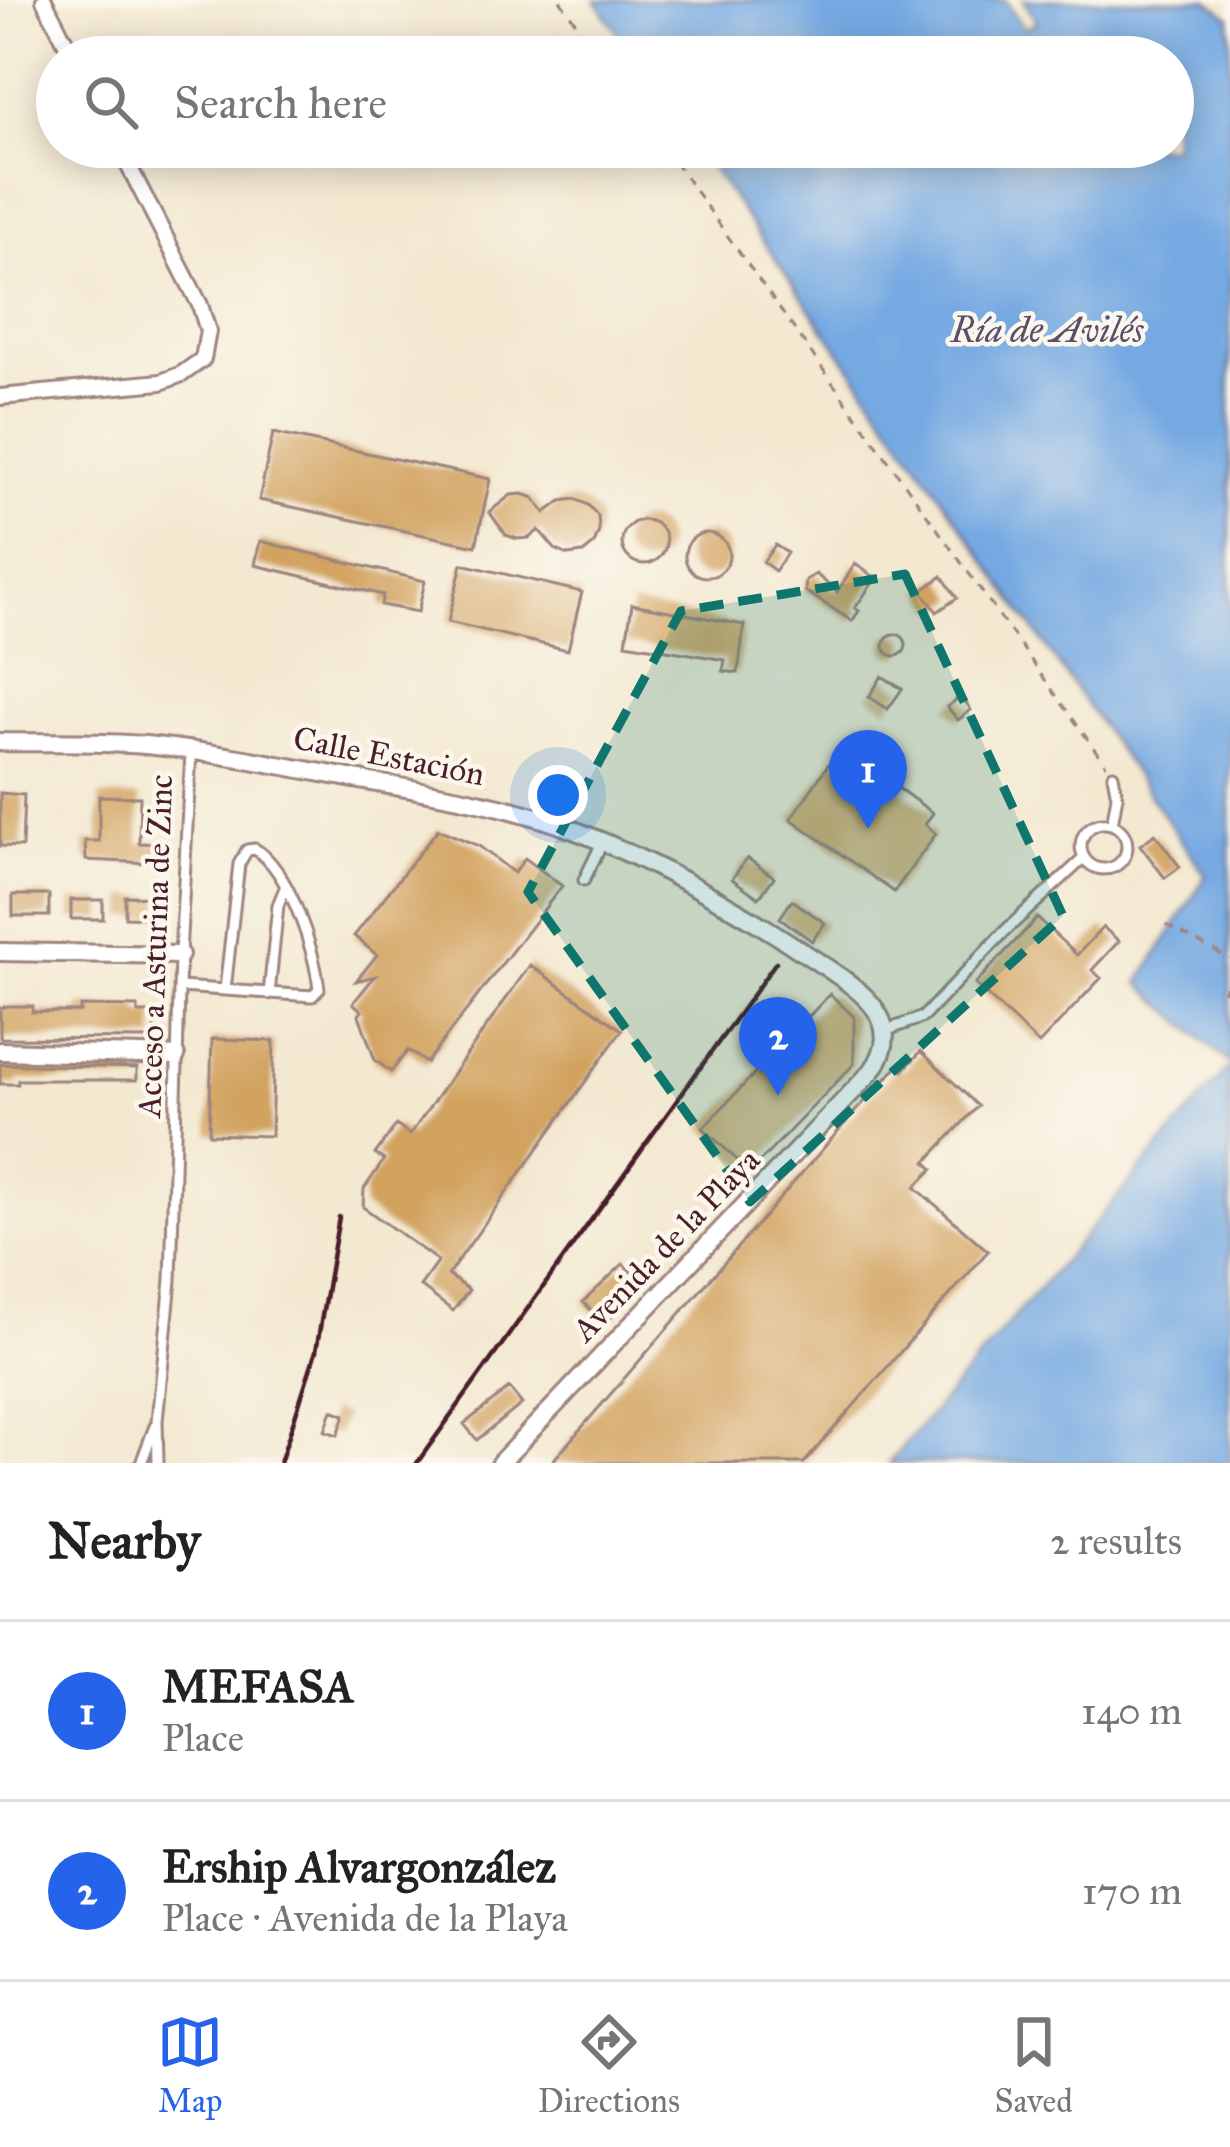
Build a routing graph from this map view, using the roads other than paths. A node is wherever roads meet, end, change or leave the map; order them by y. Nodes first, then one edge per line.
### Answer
1 (44, 0) edge
2 (62, 36) edge
3 (130, 168) edge
4 (0, 397) edge
5 (0, 742) edge
6 (190, 752) junction
7 (1113, 775) road end
8 (1112, 824) junction
9 (602, 843) junction
10 (1083, 859) junction
11 (584, 880) dead end
12 (285, 888) junction
13 (0, 952) edge
14 (180, 955) junction
15 (180, 987) junction
16 (225, 990) junction
17 (269, 994) junction
18 (885, 1031) junction
19 (0, 1051) edge
20 (176, 1056) junction
21 (158, 1421) junction
22 (141, 1463) edge
23 (158, 1463) edge
24 (500, 1463) edge

1 - 2 street
3 - 4 street
5 - 6 street, Calle Estación
6 - 9 street, Calle Estación
6 - 14 lane, Acceso a Asturina de Zinc
7 - 8 lane
8 - 10 lane
8 - 10 lane
9 - 11 lane
9 - 18 street, Calle Estación
10 - 18 lane
12 - 16 lane
12 - 17 lane
12 - 17 lane
13 - 14 street
14 - 15 lane, Acceso a Asturina de Zinc
15 - 16 lane
15 - 20 lane, Acceso a Asturina de Zinc
16 - 17 lane
18 - 24 street, Avenida de la Playa
19 - 20 street
20 - 21 lane, Acceso a Asturina de Zinc
21 - 22 lane
21 - 23 lane

